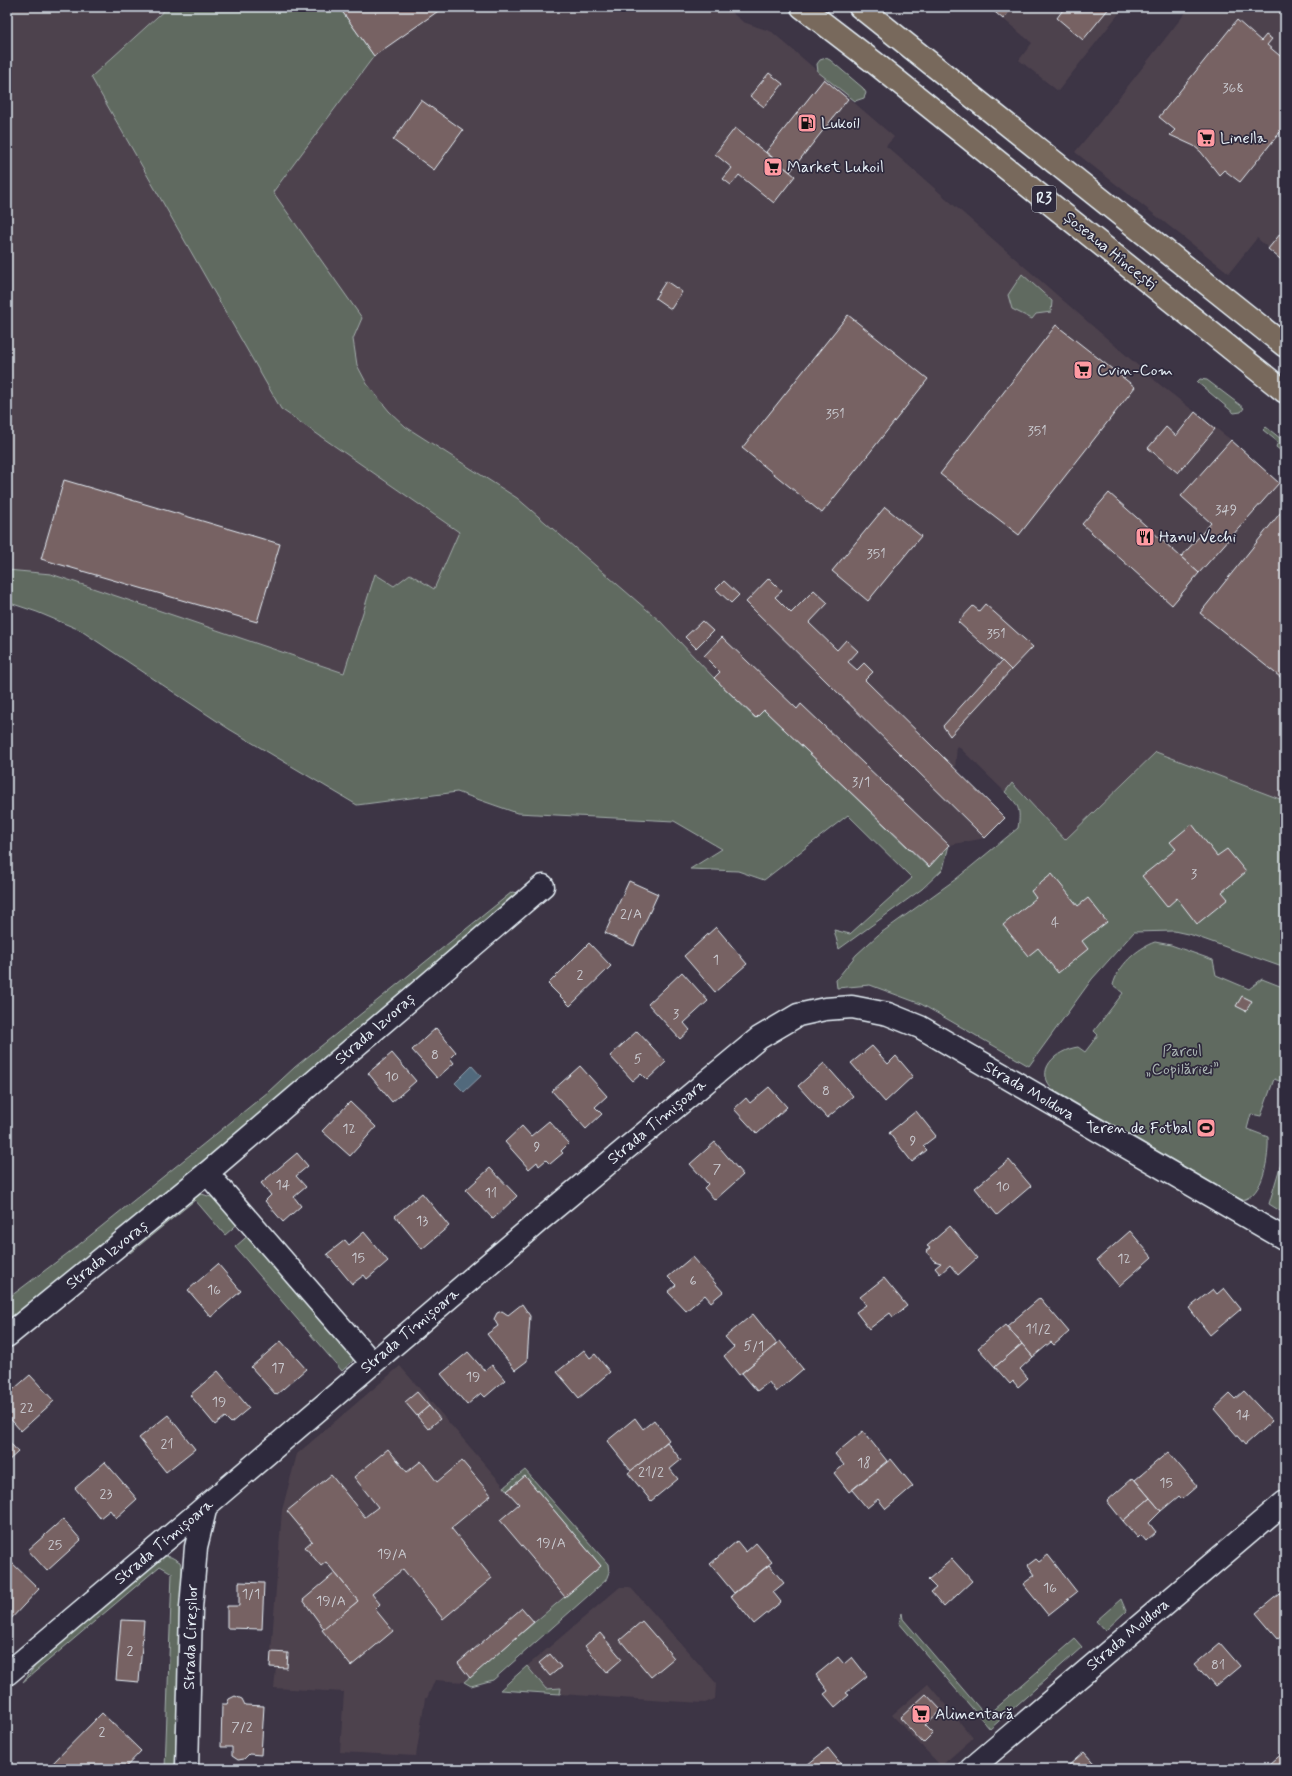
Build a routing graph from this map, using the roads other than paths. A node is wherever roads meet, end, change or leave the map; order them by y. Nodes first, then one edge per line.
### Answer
1 (802, 7) edge
2 (860, 7) edge
3 (1285, 346) edge
4 (1285, 392) edge
5 (543, 886) dead end
6 (825, 1009) joint
7 (207, 1173) junction
8 (1285, 1239) edge
9 (7, 1336) edge
10 (372, 1363) junction
11 (1285, 1502) edge
12 (206, 1506) junction
13 (7, 1674) edge
14 (187, 1769) edge
15 (971, 1769) edge

1 - 4 highway, Șoseaua Hîncești / R3
2 - 3 highway, R3
5 - 7 street, Strada Izvoraș
6 - 8 street, Strada Moldova
6 - 10 street, Strada Timișoara
7 - 9 street, Strada Izvoraș
7 - 10 street
10 - 12 street, Strada Timișoara
11 - 15 street, Strada Moldova
12 - 13 street, Strada Timișoara
12 - 14 street, Strada Cireșilor

